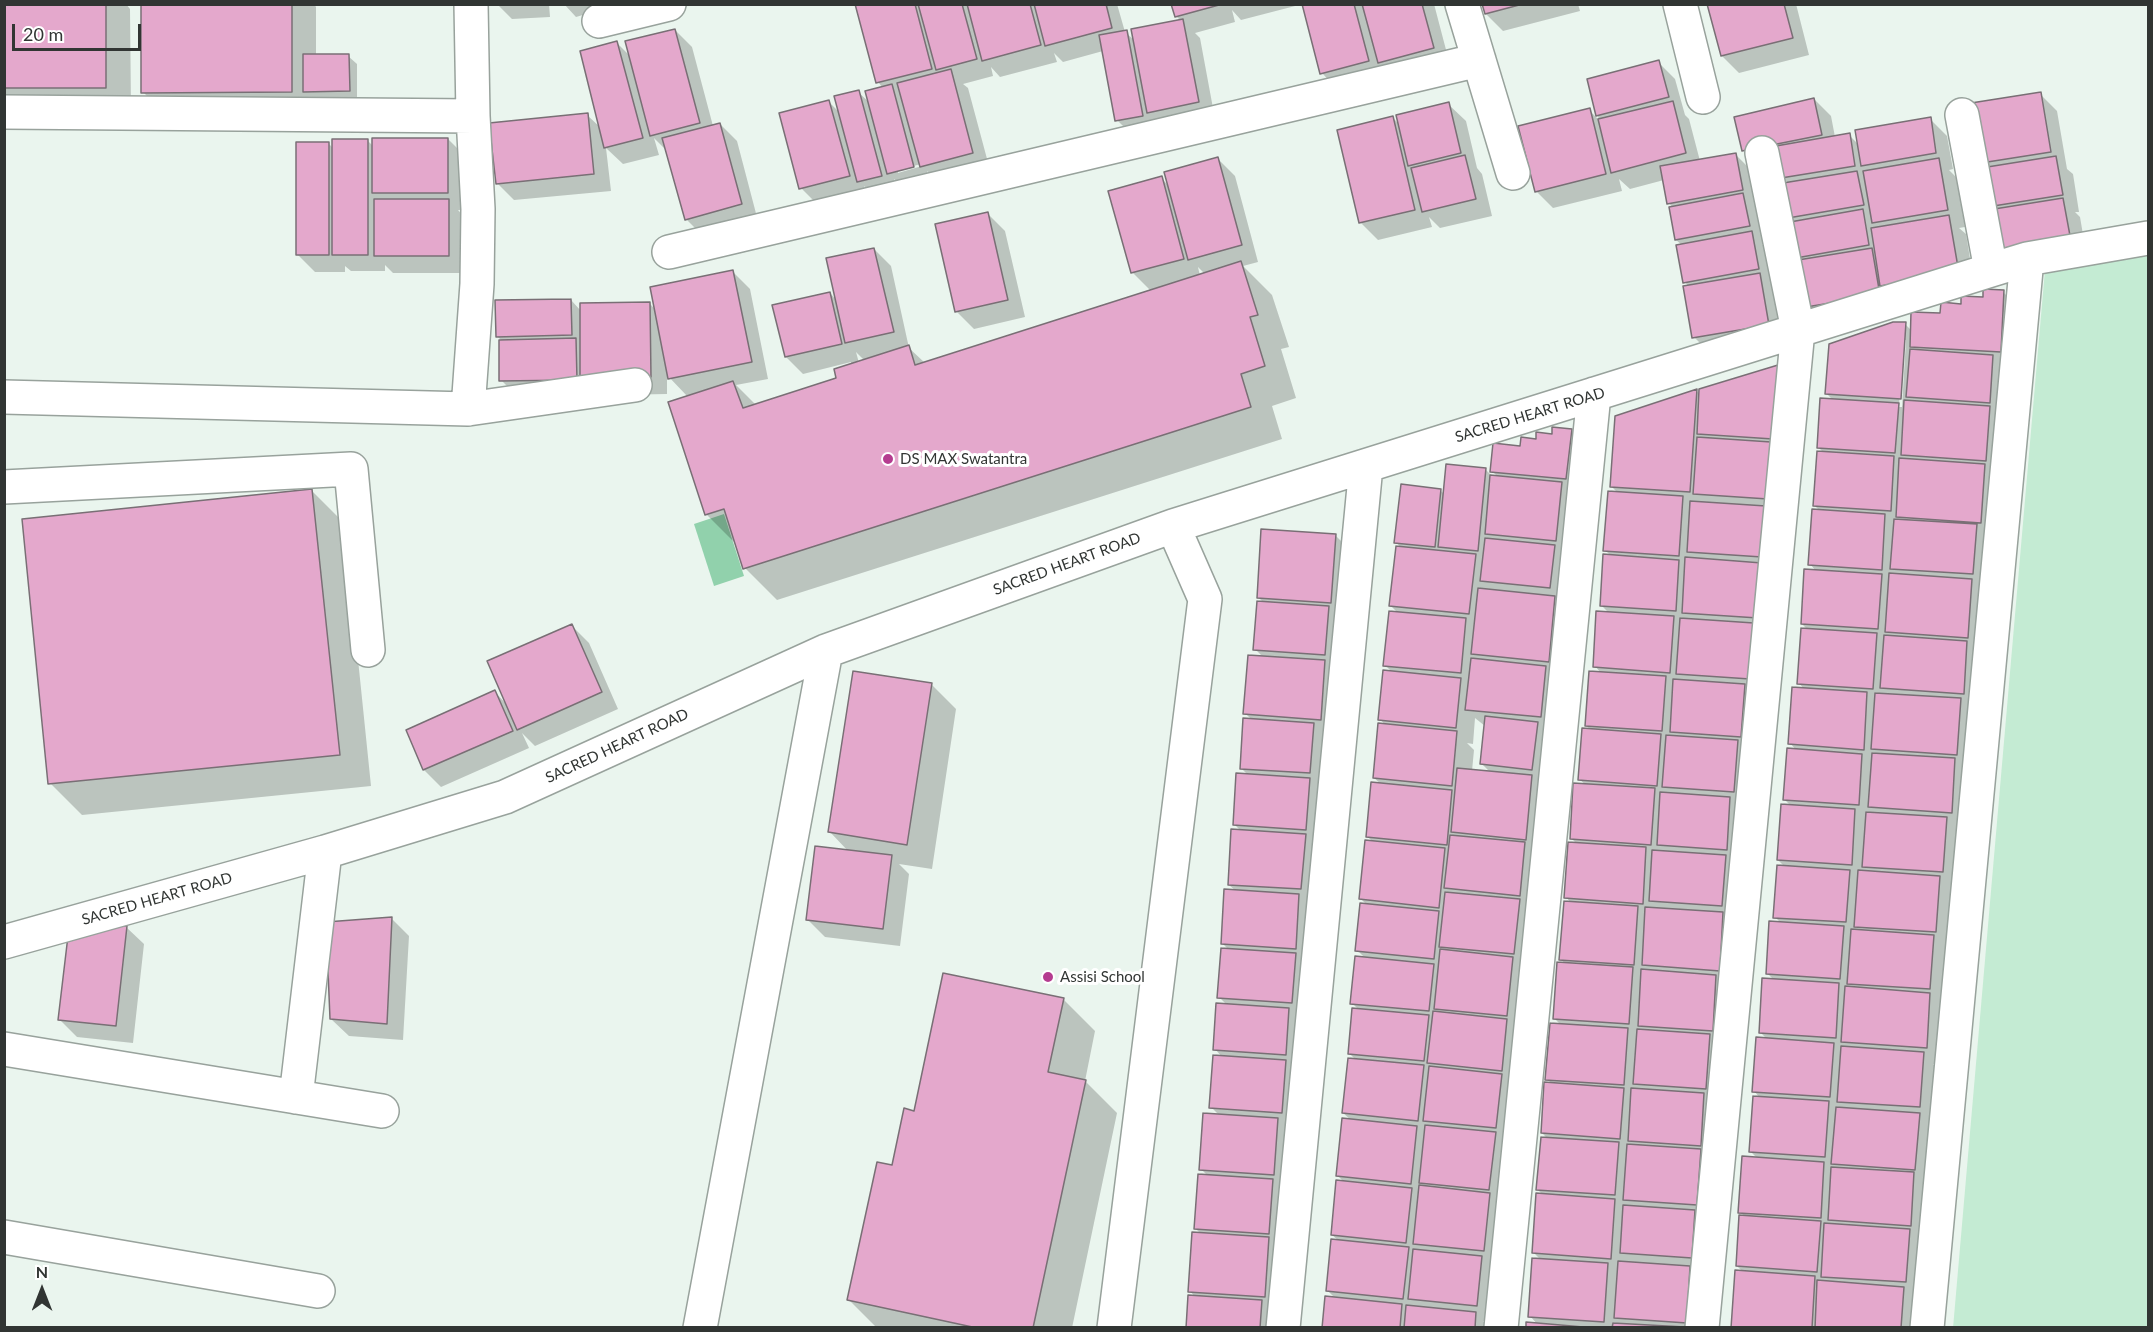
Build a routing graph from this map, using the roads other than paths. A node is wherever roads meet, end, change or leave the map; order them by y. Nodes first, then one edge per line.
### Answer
1 (471, 4) edge
2 (669, 4) edge
3 (1462, 4) edge
4 (1680, 4) edge
5 (598, 21) dead end
6 (1479, 60) junction
7 (1704, 97) dead end
8 (4, 112) edge
9 (1962, 115) dead end
10 (473, 116) junction
11 (1762, 153) dead end
12 (1513, 173) dead end
13 (2148, 238) edge
14 (669, 252) dead end
15 (2027, 259) junction
16 (1991, 270) junction
17 (1798, 330) junction
18 (635, 385) dead end
19 (1594, 394) junction
20 (4, 397) edge
21 (468, 409) junction
22 (1366, 466) junction
23 (4, 487) edge
24 (1173, 526) junction
25 (368, 650) dead end
26 (826, 651) junction
27 (325, 852) junction
28 (4, 942) edge
29 (4, 1049) edge
30 (296, 1097) junction
31 (382, 1111) dead end
32 (4, 1237) edge
33 (318, 1291) dead end
34 (700, 1328) edge
35 (1114, 1328) edge
36 (1283, 1328) edge
37 (1502, 1328) edge
38 (1702, 1328) edge
39 (1927, 1328) edge

1 - 10 street
2 - 5 street
3 - 6 street
4 - 7 street
6 - 12 street
6 - 14 street
8 - 10 street
9 - 16 street
10 - 21 street
11 - 17 street
13 - 15 street, SACRED HEART ROAD
15 - 16 street, SACRED HEART ROAD
15 - 39 street
16 - 17 street, SACRED HEART ROAD
17 - 19 street, SACRED HEART ROAD
17 - 38 street
18 - 21 street
19 - 22 street, SACRED HEART ROAD
19 - 37 street
20 - 21 street
22 - 24 street, SACRED HEART ROAD
22 - 36 street
23 - 25 street
24 - 26 street, SACRED HEART ROAD
24 - 35 street
26 - 27 street, SACRED HEART ROAD
26 - 34 street
27 - 28 street, SACRED HEART ROAD
27 - 30 street
29 - 30 street
30 - 31 street
32 - 33 street

